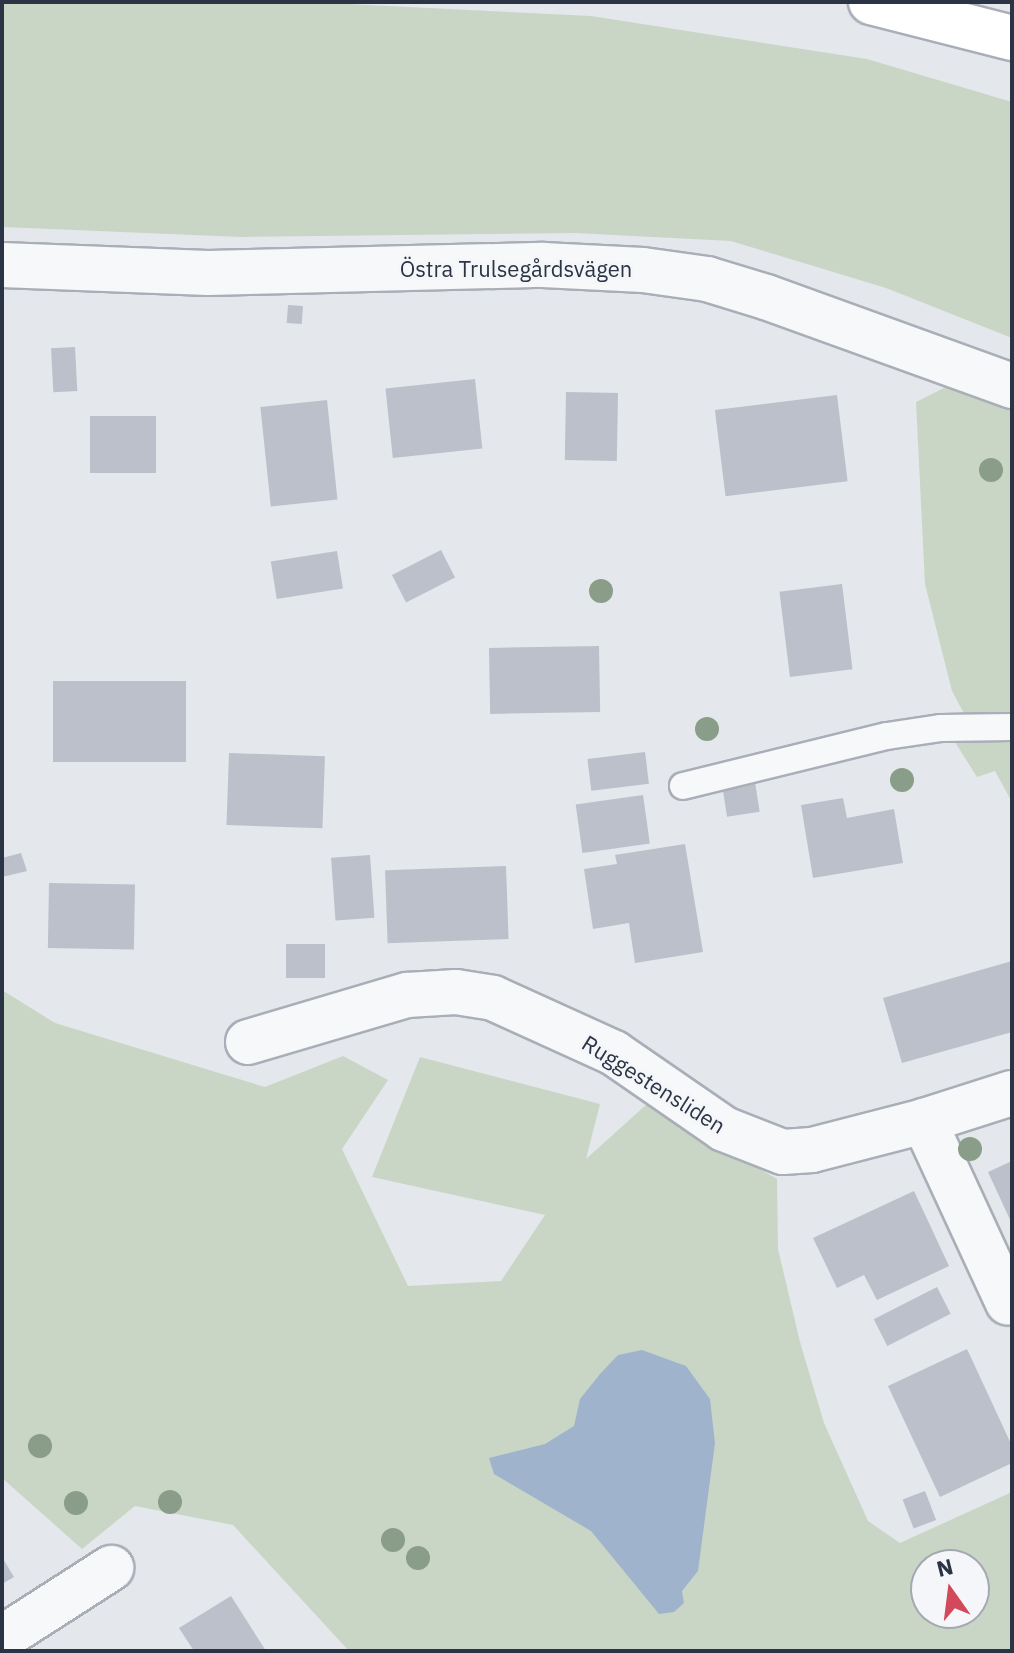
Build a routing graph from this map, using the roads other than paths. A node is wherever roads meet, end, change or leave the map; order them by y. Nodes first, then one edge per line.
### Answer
1 (871, 2) edge
2 (1012, 38) edge
3 (2, 265) edge
4 (1012, 386) edge
5 (1012, 727) edge
6 (683, 786) dead end
7 (248, 1042) dead end
8 (1012, 1093) edge
9 (924, 1121) junction
10 (1008, 1303) dead end
11 (111, 1568) dead end
12 (2, 1638) edge

1 - 2 street
3 - 4 street, Östra Trulsegårdsvägen
5 - 6 lane
7 - 9 street, Ruggestensliden
8 - 9 street, Ruggestensliden
9 - 10 street
11 - 12 street

